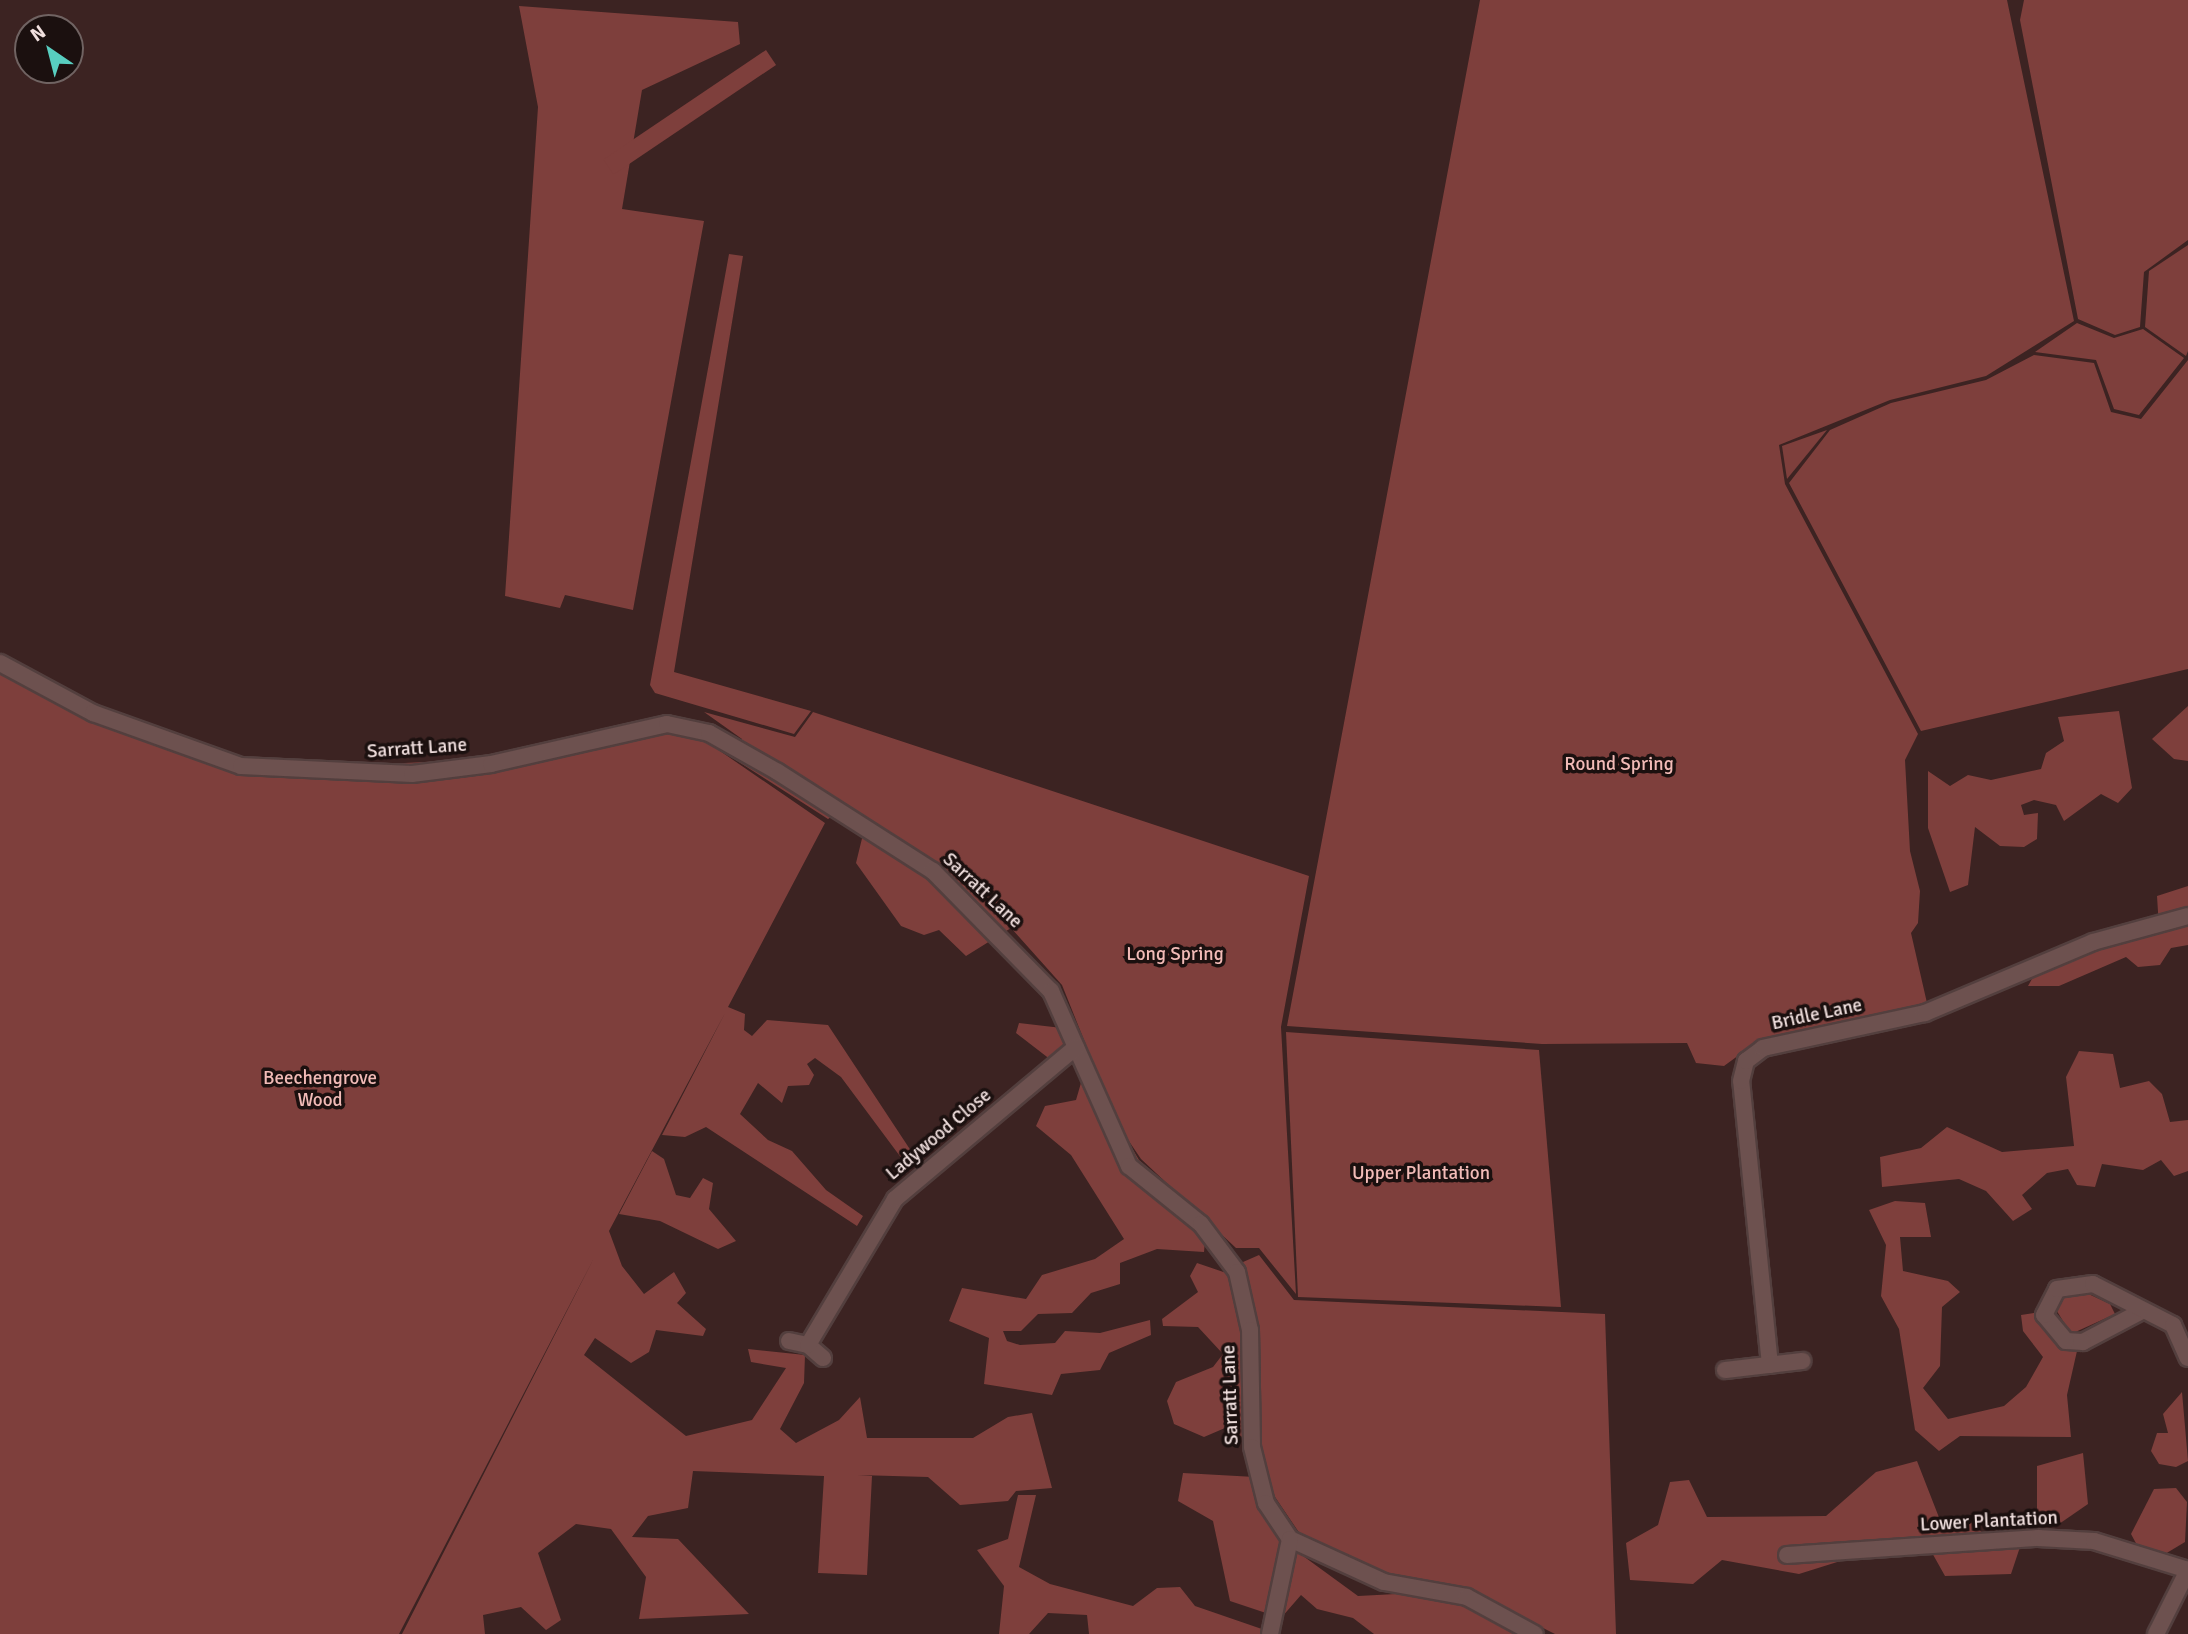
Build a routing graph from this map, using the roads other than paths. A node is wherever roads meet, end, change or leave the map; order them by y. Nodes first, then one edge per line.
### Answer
1 (0, 663) edge
2 (2188, 916) edge
3 (1076, 1047) junction
4 (2142, 1311) junction
5 (789, 1341) dead end
6 (808, 1345) junction
7 (823, 1358) dead end
8 (2188, 1358) edge
9 (1802, 1361) dead end
10 (1770, 1365) junction
11 (1725, 1370) dead end
12 (1290, 1539) junction
13 (1787, 1555) dead end
14 (2188, 1570) edge
15 (1270, 1634) edge
16 (1535, 1634) edge
17 (2156, 1634) edge

1 - 3 street, Sarratt Lane
2 - 10 street, Bridle Lane
3 - 6 street, Ladywood Close
3 - 12 street, Sarratt Lane
4 - 4 street
4 - 8 street
5 - 6 street
6 - 7 street
9 - 10 street
10 - 11 street
12 - 15 street
12 - 16 street
13 - 14 street, Lower Plantation
14 - 17 street, Lower Plantation

